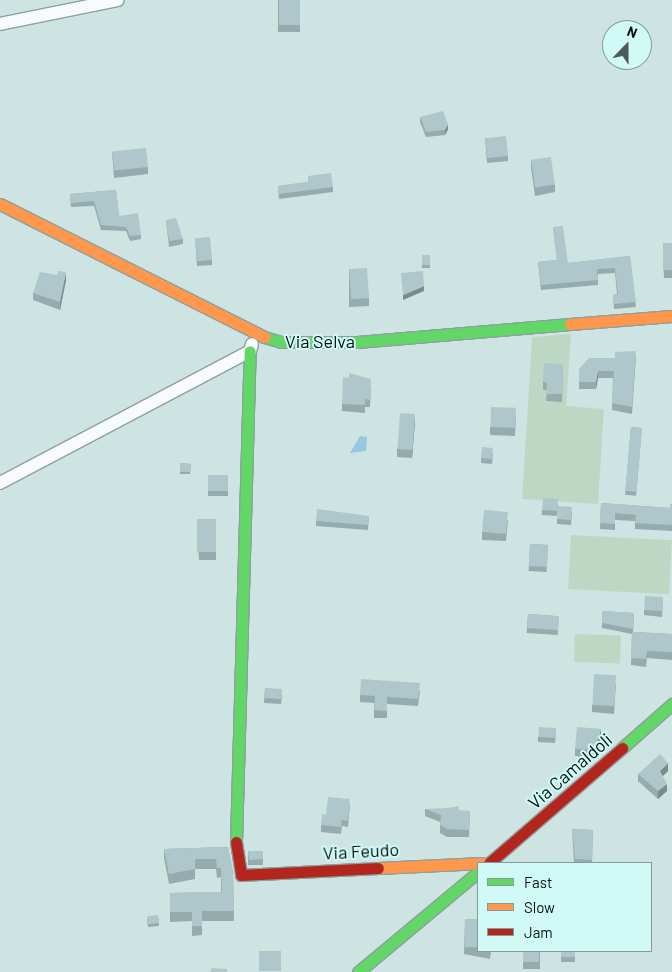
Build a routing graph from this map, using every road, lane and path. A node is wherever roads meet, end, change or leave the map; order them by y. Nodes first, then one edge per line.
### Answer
1 (118, 0) edge
2 (0, 24) edge
3 (0, 204) edge
4 (672, 316) edge
5 (255, 334) junction
6 (250, 351) junction
7 (0, 483) edge
8 (672, 704) edge
9 (490, 862) edge
10 (477, 863) edge
11 (477, 873) edge
12 (358, 972) edge

1 - 2 street
3 - 5 street, Via Selva
4 - 5 street, Via Selva
5 - 6 street
6 - 7 street
6 - 10 street, Via Feudo
8 - 9 street, Via Camaldoli
11 - 12 street

